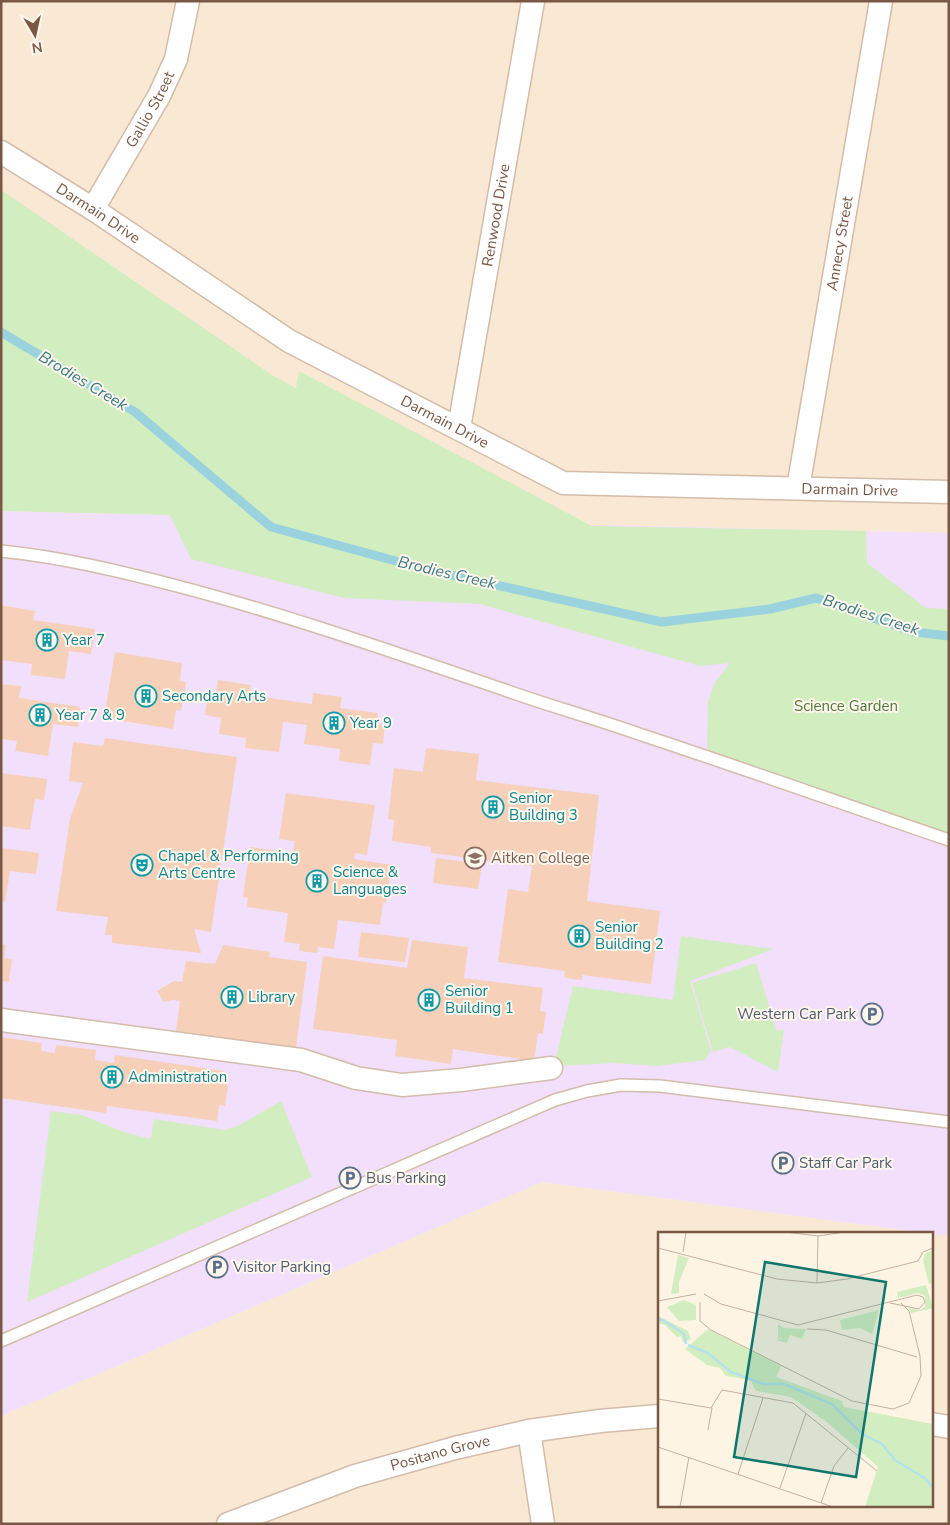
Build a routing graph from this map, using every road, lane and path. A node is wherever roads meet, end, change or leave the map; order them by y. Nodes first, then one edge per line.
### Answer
1 (188, 1) edge
2 (533, 1) edge
3 (881, 1) edge
4 (1, 152) edge
5 (93, 209) junction
6 (458, 428) junction
7 (798, 488) junction
8 (949, 492) edge
9 (1, 552) edge
10 (949, 840) edge
11 (1, 1020) edge
12 (551, 1068) dead end
13 (949, 1122) edge
14 (1, 1341) edge
15 (658, 1416) edge
16 (932, 1424) edge
17 (949, 1426) edge
18 (529, 1431) junction
19 (228, 1524) edge
20 (543, 1524) edge

1 - 5 street, Gallio Street
2 - 6 street, Renwood Drive
3 - 7 street, Annecy Street
4 - 5 street, Darmain Drive
5 - 6 street, Darmain Drive
6 - 7 street, Darmain Drive
7 - 8 street, Darmain Drive
9 - 10 lane
11 - 12 street
13 - 14 lane
15 - 18 street, Positano Grove
16 - 17 street
18 - 19 street, Positano Grove
18 - 20 street

